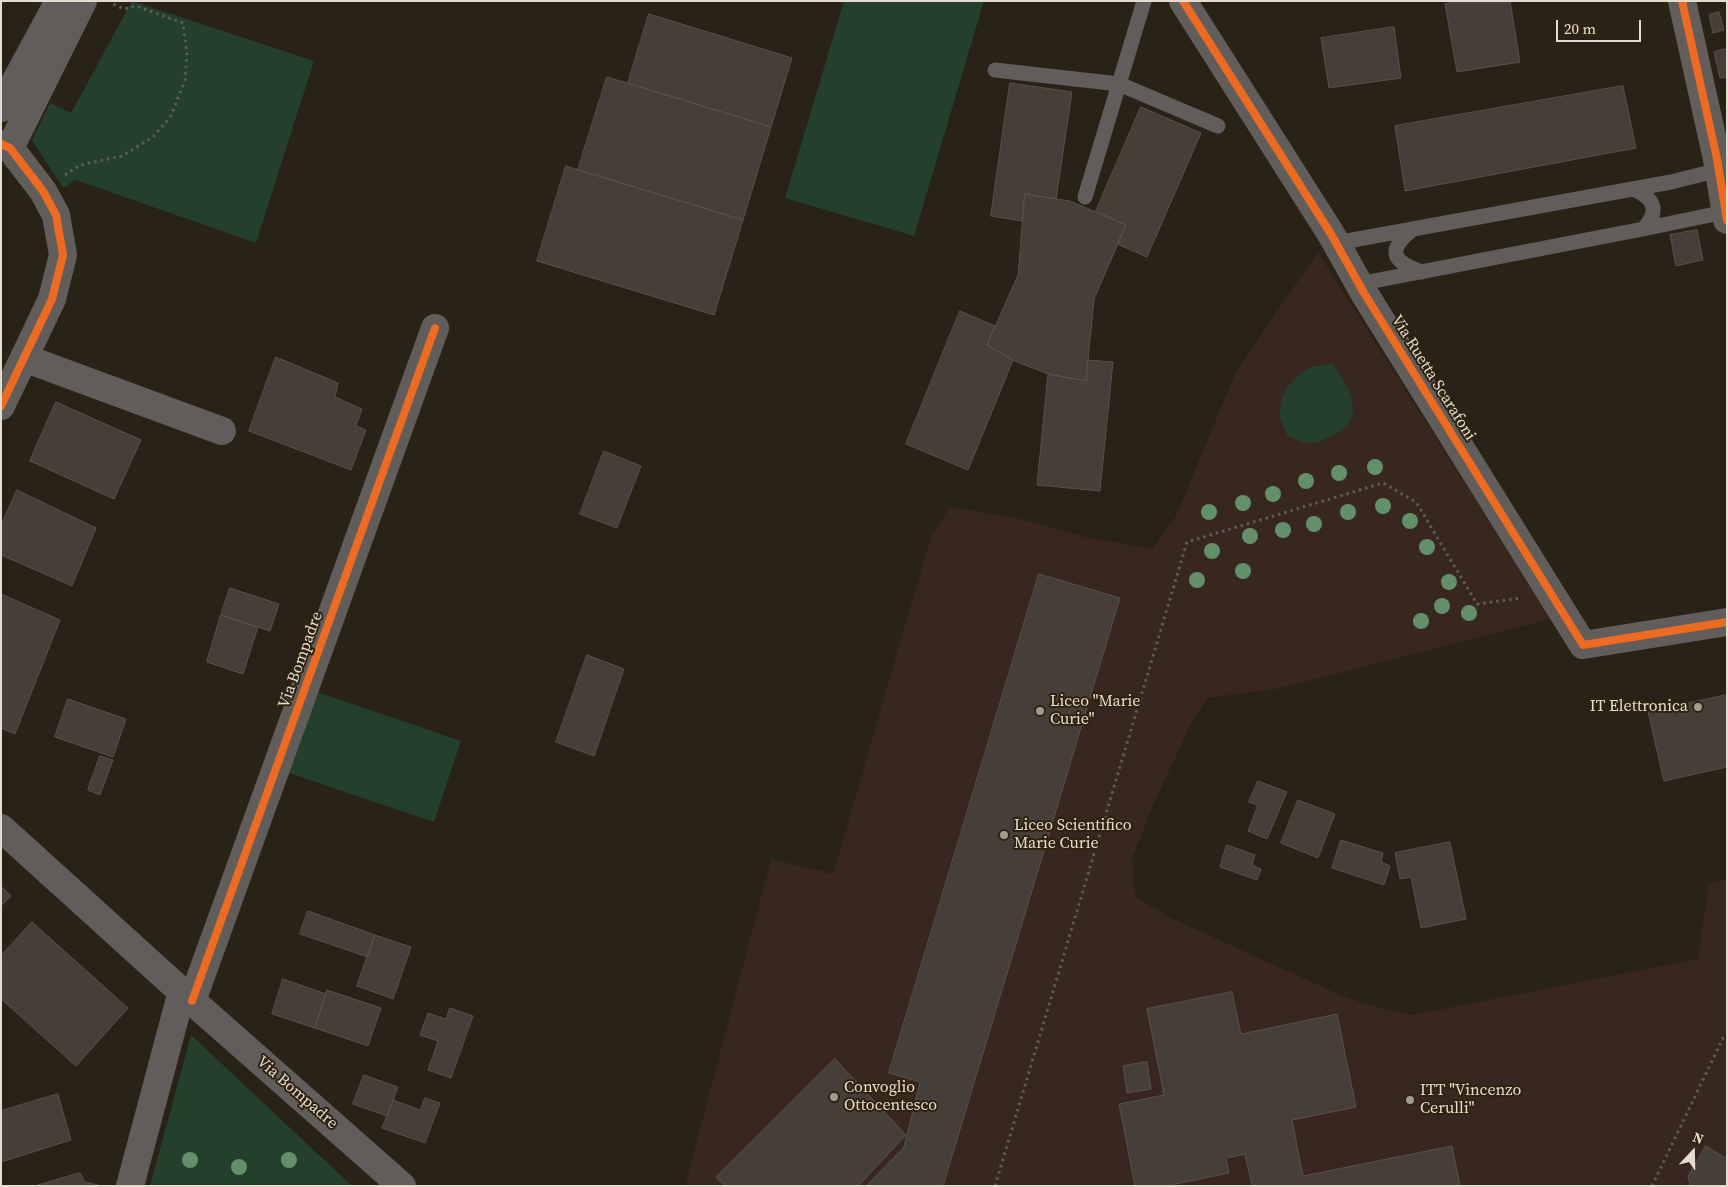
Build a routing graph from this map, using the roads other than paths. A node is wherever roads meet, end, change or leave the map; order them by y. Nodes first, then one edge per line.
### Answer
1 (59, 1) edge
2 (84, 1) edge
3 (1144, 1) edge
4 (1183, 1) edge
5 (1682, 1) edge
6 (995, 70) dead end
7 (1119, 84) junction
8 (1, 108) edge
9 (1218, 126) dead end
10 (6, 146) edge
11 (1719, 170) junction
12 (1633, 189) junction
13 (1086, 197) dead end
14 (1726, 216) edge
15 (1414, 229) junction
16 (1643, 230) junction
17 (1336, 243) junction
18 (1422, 272) junction
19 (1358, 284) junction
20 (436, 328) dead end
21 (24, 358) junction
22 (1, 406) edge
23 (222, 431) dead end
24 (1727, 622) edge
25 (1, 828) edge
26 (187, 996) junction
27 (130, 1186) edge
28 (402, 1186) edge

1 - 8 street
2 - 10 street
3 - 7 lane
4 - 17 street, Via Ruetta Scarafoni
5 - 11 street
6 - 7 lane
7 - 9 lane
7 - 13 lane
10 - 21 street
11 - 12 lane
11 - 14 street
12 - 15 lane
12 - 16 lane
14 - 16 lane
15 - 17 lane
15 - 18 lane
16 - 18 lane
17 - 19 street, Via Ruetta Scarafoni
18 - 19 lane
19 - 24 street, Via Ruetta Scarafoni
20 - 26 street, Via Bompadre
21 - 22 street
21 - 23 street
25 - 26 street, Via Bompadre
26 - 27 street
26 - 28 street, Via Bompadre

